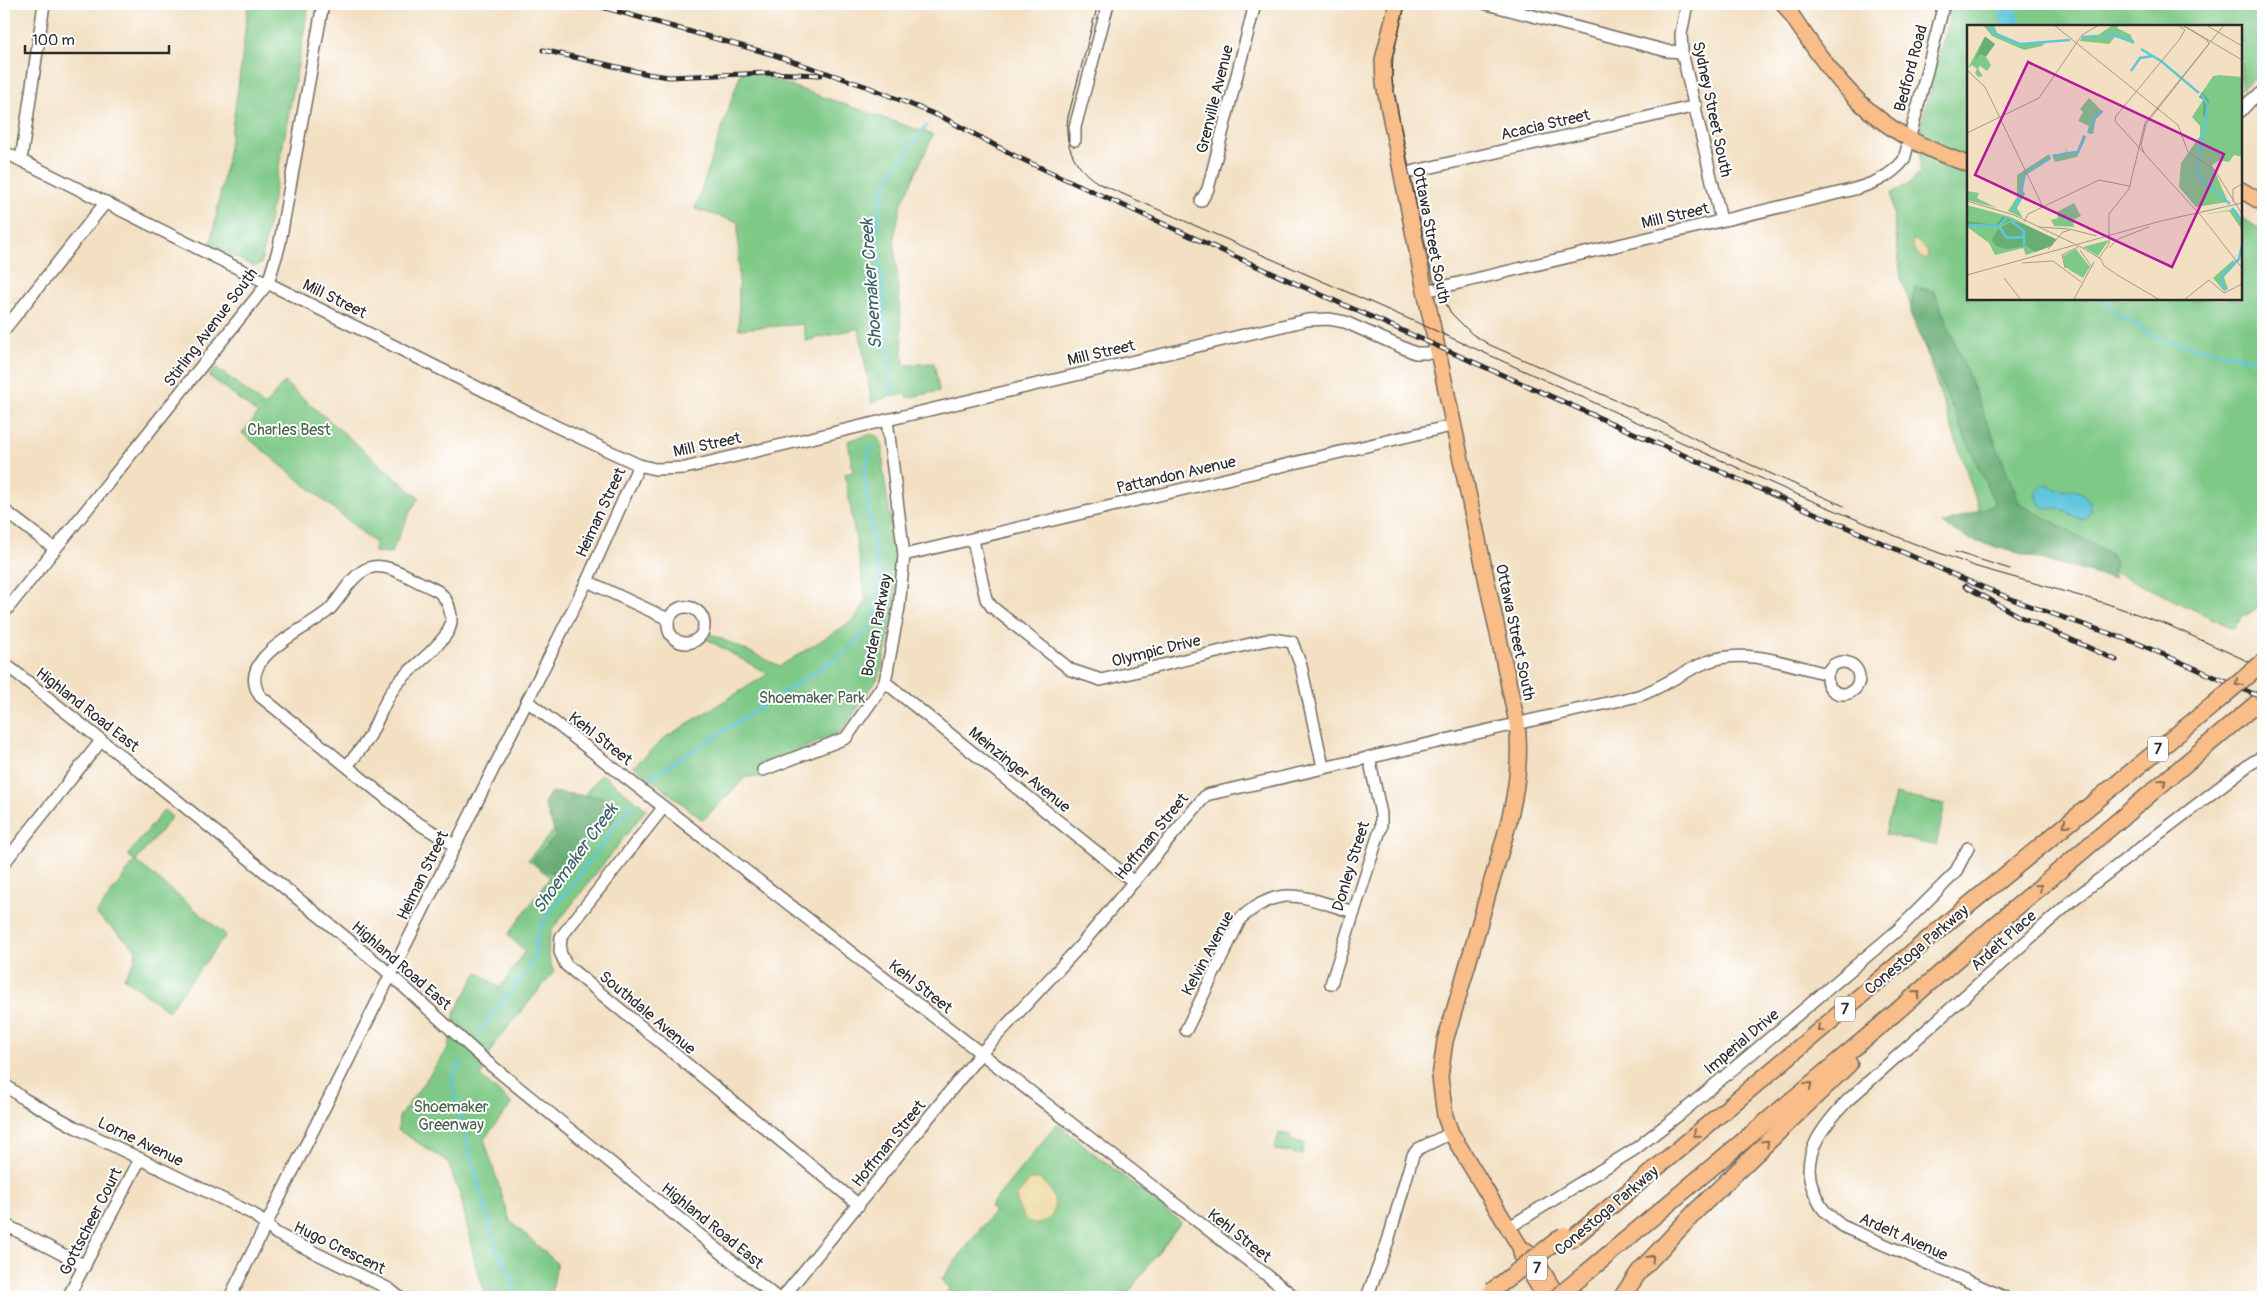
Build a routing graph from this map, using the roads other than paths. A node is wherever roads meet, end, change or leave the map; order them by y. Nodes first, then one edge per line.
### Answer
1 (44, 4) edge
2 (323, 4) edge
3 (1108, 4) edge
4 (1255, 4) edge
5 (1397, 4) edge
6 (1487, 4) edge
7 (1687, 4) edge
8 (1784, 4) edge
9 (1944, 4) edge
10 (1682, 52) junction
11 (2263, 92) edge
12 (1696, 106) junction
13 (2242, 111) edge
14 (1076, 140) dead end
15 (1909, 140) junction
16 (4, 152) edge
17 (21, 160) junction
18 (1967, 164) edge
19 (1402, 174) junction
20 (2242, 191) edge
21 (1201, 201) dead end
22 (106, 202) junction
23 (2263, 203) edge
24 (1721, 220) junction
25 (268, 283) junction
26 (1425, 290) junction
27 (4, 330) edge
28 (1439, 353) junction
29 (887, 420) junction
30 (1455, 425) junction
31 (640, 465) junction
32 (4, 510) edge
33 (973, 540) junction
34 (55, 549) junction
35 (904, 555) junction
36 (587, 581) junction
37 (4, 613) edge
38 (668, 619) dead end
39 (2263, 662) edge
40 (4, 663) edge
41 (1828, 674) dead end
42 (885, 682) junction
43 (2263, 698) edge
44 (527, 701) junction
45 (1517, 722) junction
46 (101, 741) junction
47 (2263, 756) edge
48 (1369, 757) junction
49 (346, 766) junction
50 (1323, 766) junction
51 (763, 770) dead end
52 (663, 808) junction
53 (454, 845) junction
54 (1968, 848) dead end
55 (4, 863) edge
56 (1134, 882) junction
57 (1354, 912) junction
58 (390, 974) junction
59 (1331, 984) dead end
60 (1880, 1026) junction
61 (1186, 1030) dead end
62 (981, 1053) junction
63 (4, 1084) edge
64 (1451, 1134) junction
65 (140, 1159) junction
66 (1810, 1182) joint
67 (859, 1205) junction
68 (4, 1224) edge
69 (266, 1224) junction
70 (1508, 1228) junction
71 (1520, 1247) junction
72 (85, 1266) junction
73 (1493, 1295) edge
74 (68, 1297) edge
75 (230, 1297) edge
76 (399, 1297) edge
77 (776, 1297) edge
78 (784, 1297) edge
79 (1295, 1297) edge
80 (1367, 1297) edge
81 (1546, 1297) edge
82 (1558, 1297) edge
83 (1622, 1297) edge
84 (2004, 1297) edge

1 - 17 street
2 - 25 street, Stirling Avenue South
3 - 14 street
4 - 21 street, Grenville Avenue
5 - 19 main road, Ottawa Street South
6 - 10 street
7 - 10 street, Sydney Street South
8 - 15 main road
9 - 15 street, Bedford Road
10 - 12 street, Sydney Street South
11 - 13 street
12 - 19 street, Acacia Street
12 - 24 street, Sydney Street South
15 - 18 main road
15 - 24 street, Mill Street
16 - 17 street, Mill Street
17 - 22 street, Mill Street
19 - 26 main road, Ottawa Street South
20 - 23 main road
22 - 25 street, Mill Street
22 - 27 street
24 - 26 street, Mill Street
25 - 31 street, Mill Street
25 - 34 street, Stirling Avenue South
26 - 28 main road, Ottawa Street South
28 - 29 street, Mill Street
28 - 30 main road, Ottawa Street South
29 - 31 street, Mill Street
29 - 35 street, Borden Parkway
30 - 33 street, Pattandon Avenue
30 - 45 main road, Ottawa Street South
31 - 36 street, Heiman Street
32 - 34 street
33 - 35 street, Pattandon Avenue
33 - 50 street, Olympic Drive
34 - 37 street, Stirling Avenue South
35 - 42 street, Borden Parkway
36 - 38 street
36 - 44 street, Heiman Street
39 -> 73 highway, Conestoga Parkway / 7, bridge
40 - 46 street, Highland Road East
41 - 45 street, Hoffman Street
42 - 51 street, Borden Parkway
42 - 56 street, Meinzinger Avenue
60 -> 43 highway, Conestoga Parkway / 7
44 - 52 street, Kehl Street
44 - 53 street, Heiman Street
45 - 48 street, Hoffman Street
45 - 64 main road, Ottawa Street South
46 - 55 street
46 - 58 street, Highland Road East
47 - 66 street, Ardelt Place
48 - 50 street, Hoffman Street
48 - 57 street, Donley Street
49 - 49 street
49 - 53 street
50 - 56 street, Hoffman Street
52 - 62 street, Kehl Street
52 - 67 street, Southdale Avenue
53 - 58 street, Heiman Street
54 - 70 street, Imperial Drive
56 - 62 street, Hoffman Street
57 - 59 street, Donley Street
57 - 61 street, Kelvin Avenue
58 - 69 street, Heiman Street
58 - 77 street, Highland Road East
82 -> 60 highway, Conestoga Parkway / 7, bridge
83 -> 60 highway
62 - 67 street, Hoffman Street
62 - 79 street, Kehl Street
63 - 65 street, Lorne Avenue
64 - 70 main road, Ottawa Street South
64 - 80 street
65 - 69 street, Lorne Avenue
65 - 72 street, Gottscheer Court
66 - 84 street, Ardelt Avenue
67 - 78 street, Hoffman Street
68 - 72 street
69 - 75 street, Heiman Street
69 - 76 street, Hugo Crescent
70 - 71 main road, Ottawa Street South
71 - 81 main road, Ottawa Street South
71 - 82 main road, Ottawa Street South
72 - 74 street, Gottscheer Court

